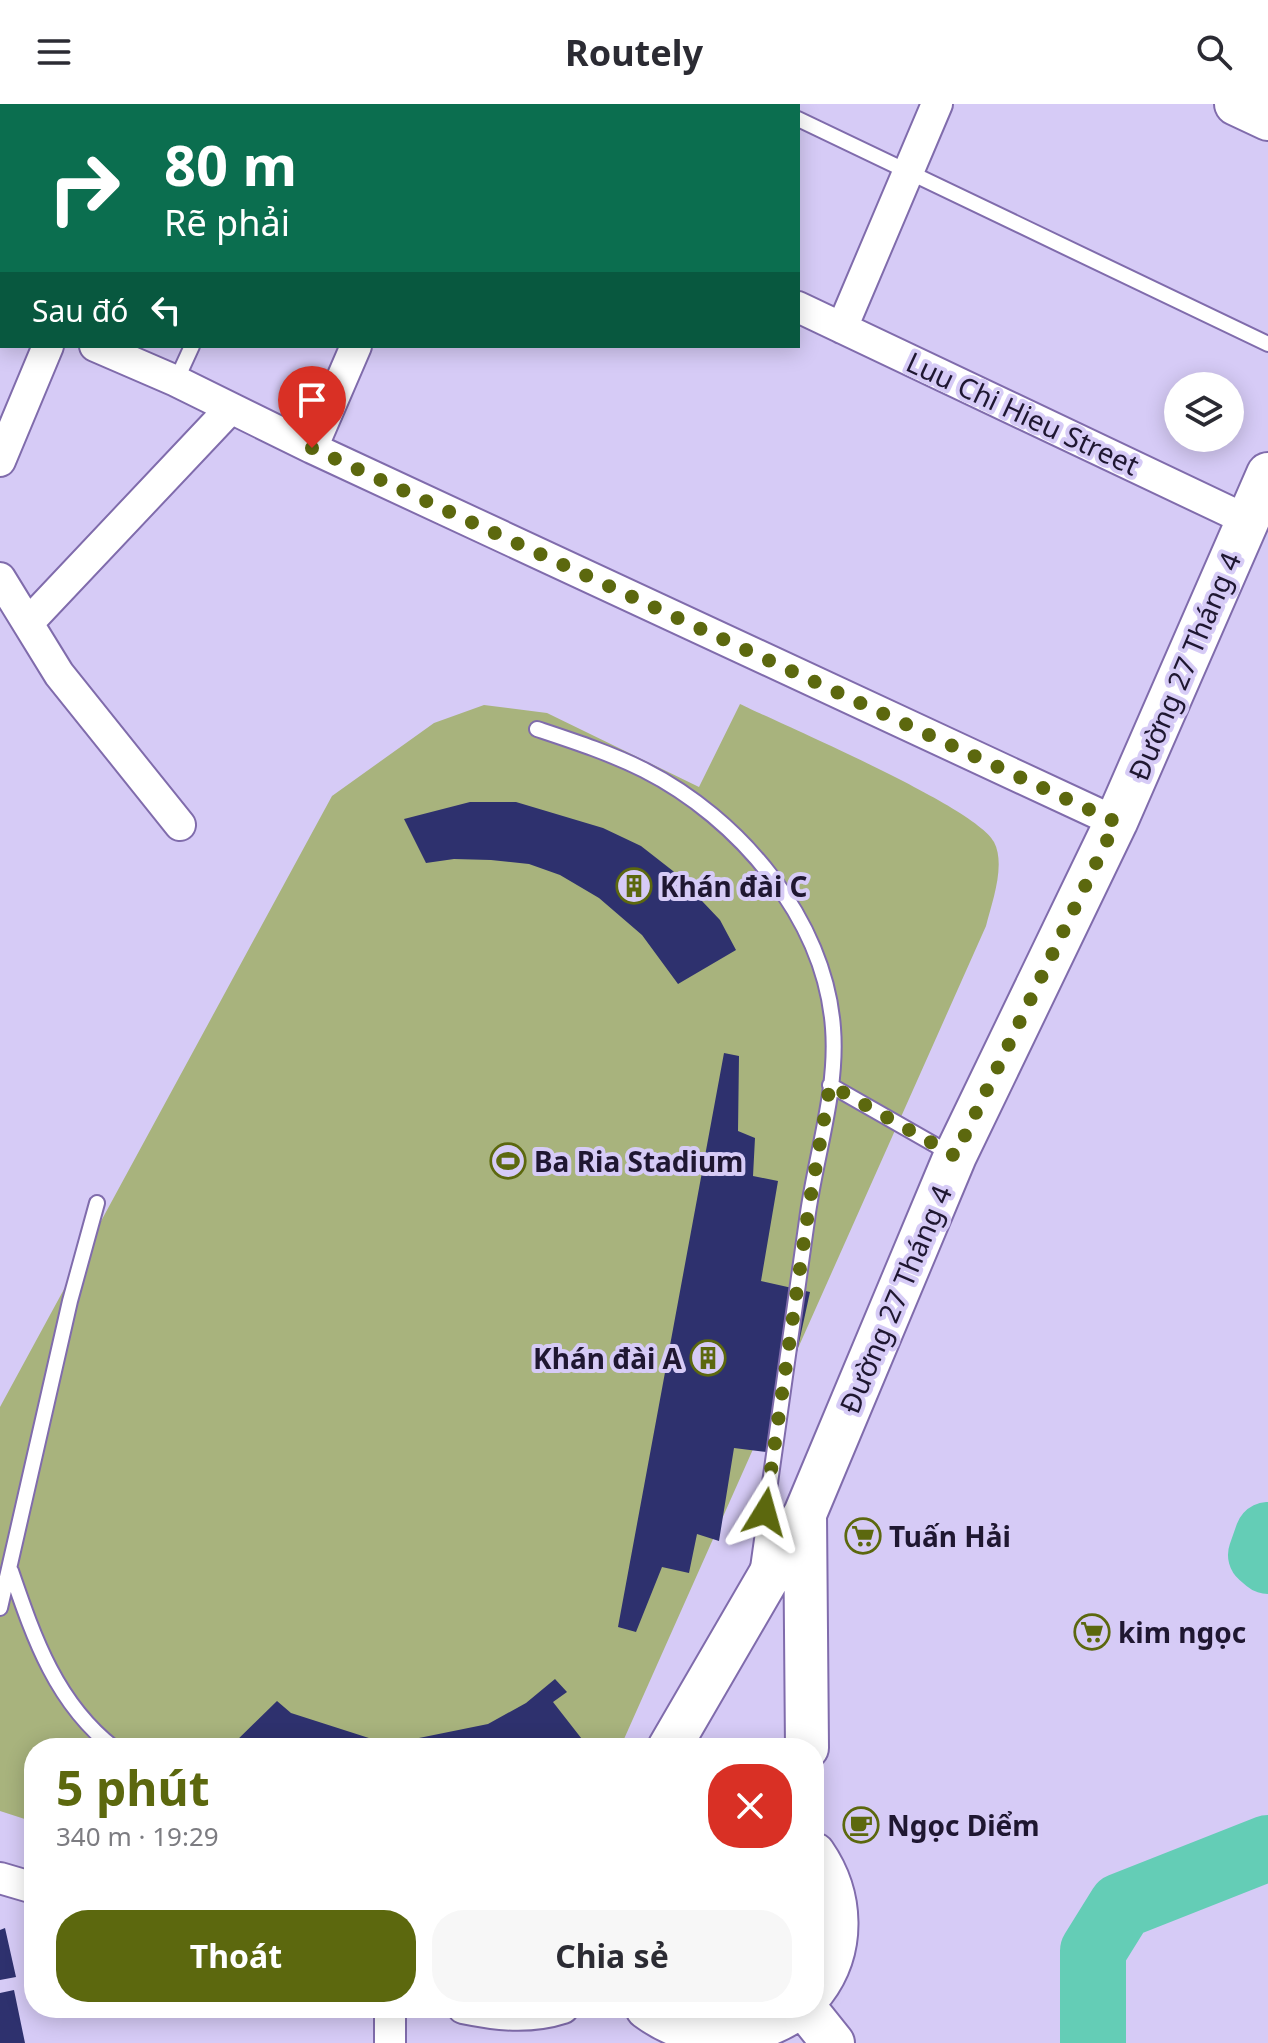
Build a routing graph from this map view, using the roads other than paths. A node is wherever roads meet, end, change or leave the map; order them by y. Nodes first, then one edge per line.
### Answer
1 (937, 104) edge
2 (1236, 104) edge
3 (1268, 119) edge
4 (800, 120) edge
5 (908, 172) junction
6 (800, 308) edge
7 (842, 328) junction
8 (1268, 344) edge
9 (47, 348) edge
10 (100, 348) edge
11 (191, 348) edge
12 (355, 348) edge
13 (176, 381) junction
14 (230, 409) junction
15 (312, 448) junction
16 (0, 461) edge
17 (1268, 474) edge
18 (1247, 520) junction
19 (0, 578) edge
20 (28, 623) junction
21 (537, 729) dead end
22 (1116, 822) junction
23 (180, 825) dead end
24 (830, 1085) junction
25 (955, 1156) junction
26 (97, 1203) dead end
27 (805, 1514) junction
28 (11, 1571) junction
29 (753, 1604) junction
30 (0, 1608) edge
31 (103, 1738) edge
32 (675, 1738) edge
33 (807, 1738) edge
34 (824, 1869) edge
35 (0, 1878) edge
36 (24, 1885) edge
37 (824, 1977) edge
38 (390, 2018) edge
39 (662, 2018) edge
40 (784, 2018) edge
41 (813, 2018) edge
42 (390, 2043) edge
43 (833, 2043) edge

1 - 5 street
2 - 3 street
4 - 5 lane
5 - 7 street
5 - 8 lane
6 - 7 street, Luu Chi Hieu Street
7 - 18 street, Luu Chi Hieu Street
9 - 16 street
10 - 13 street
11 - 13 lane
12 - 15 street
13 - 14 street
14 - 15 street
14 - 20 street
15 - 22 street
17 - 18 street, Đường 27 Tháng 4
18 - 22 street, Đường 27 Tháng 4
19 - 20 street
20 - 23 street
21 - 24 lane
22 - 25 street, Đường 27 Tháng 4
24 - 25 lane
24 - 29 lane
25 - 27 street, Đường 27 Tháng 4
26 - 28 lane
27 - 29 street, Đường 27 Tháng 4
27 - 33 street
28 - 30 lane
28 - 31 lane
29 - 32 street, Đường 27 Tháng 4
34 - 37 street
35 - 36 street
38 - 42 street
39 - 40 street
41 - 43 street

